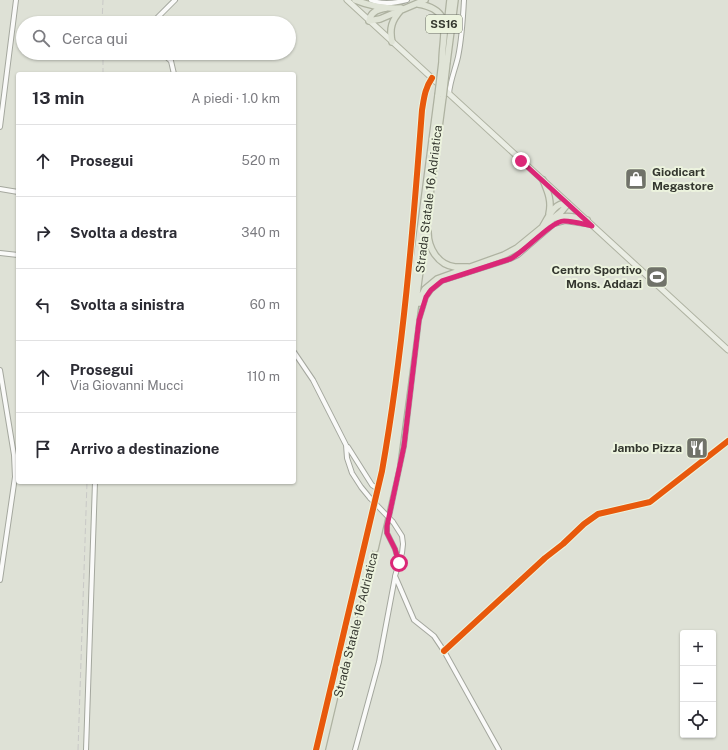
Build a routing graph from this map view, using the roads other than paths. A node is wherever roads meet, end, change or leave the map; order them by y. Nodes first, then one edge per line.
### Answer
1 (16, 0) edge
2 (175, 0) edge
3 (347, 0) edge
4 (355, 0) edge
5 (371, 0) edge
6 (407, 0) edge
7 (425, 0) edge
8 (450, 0) edge
9 (455, 0) edge
10 (464, 0) edge
11 (417, 4) junction
12 (386, 8) junction
13 (403, 9) junction
14 (159, 16) edge
15 (369, 21) junction
16 (392, 42) junction
17 (170, 60) edge
18 (445, 62) junction
19 (174, 72) edge
20 (432, 78) junction
21 (449, 94) junction
22 (440, 96) junction
23 (0, 127) edge
24 (432, 179) junction
25 (543, 180) junction
26 (0, 189) edge
27 (16, 192) edge
28 (567, 202) junction
29 (551, 218) junction
30 (587, 220) junction
31 (592, 226) junction
32 (0, 253) edge
33 (16, 255) edge
34 (472, 267) junction
35 (413, 327) junction
36 (728, 350) edge
37 (296, 355) edge
38 (0, 370) edge
39 (728, 441) edge
40 (346, 445) junction
41 (95, 484) edge
42 (378, 490) junction
43 (399, 563) junction
44 (395, 576) junction
45 (0, 580) edge
46 (444, 651) junction
47 (86, 750) edge
48 (316, 750) edge
49 (322, 750) edge
50 (326, 750) edge
51 (355, 750) edge
52 (500, 750) edge

1 - 23 street
2 - 14 street
3 - 15 main road
4 - 12 highway, SS16
5 - 6 street
7 - 11 highway, SS16
8 - 18 highway, Strada Statale 16 Adriatica / SS16
9 - 18 highway, Strada Statale 16 Adriatica / SS16
10 - 21 street
11 - 13 highway, SS16
11 - 18 highway, SS16
12 - 13 highway, SS16
12 - 15 highway
13 - 15 highway, SS16
13 - 16 highway
15 - 16 main road
16 - 20 main road
17 - 19 street
18 - 22 highway, Strada Statale 16 Adriatica / SS16, bridge
20 - 21 main road
20 - 42 street
21 - 25 main road
22 - 24 highway, Strada Statale 16 Adriatica / SS16
22 - 49 highway, Strada Statale 16 Adriatica / SS16
24 - 34 highway, SS16
24 - 35 highway, Strada Statale 16 Adriatica / SS16
25 - 28 main road
25 - 29 highway, SS16
26 - 27 street
28 - 29 highway, SS16
28 - 30 main road
29 - 30 highway
29 - 34 highway, SS16
30 - 31 main road
31 - 36 main road
31 - 43 street
32 - 33 street
34 - 35 highway, SS16
35 - 50 highway, Strada Statale 16 Adriatica / SS16
37 - 40 street
38 - 45 street
39 - 46 street
40 - 42 street
40 - 43 street, bridge
41 - 47 street
42 - 48 street
43 - 44 street
44 - 46 street
44 - 51 street
46 - 52 street

